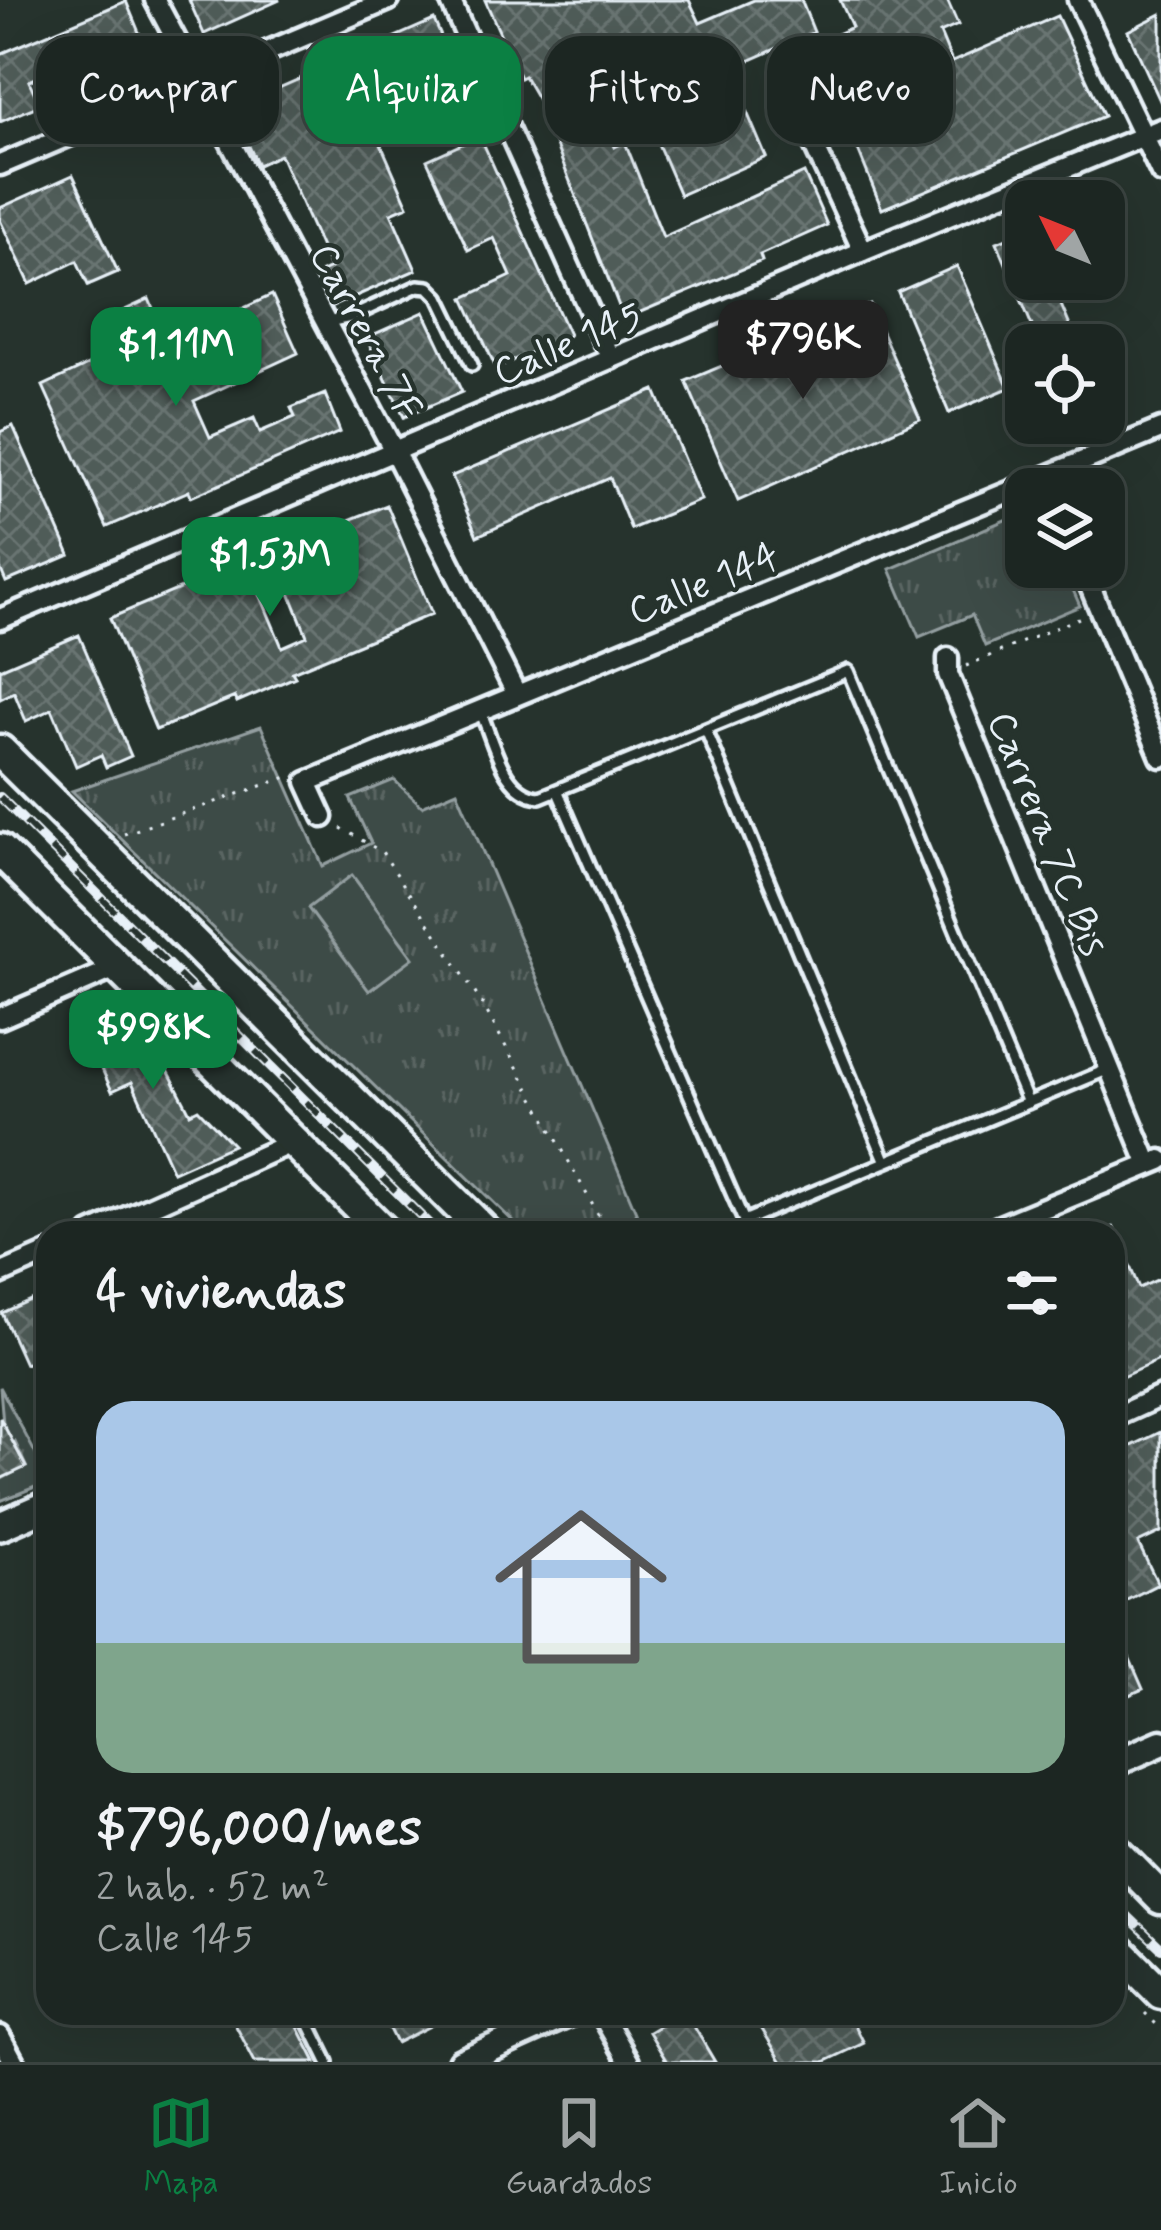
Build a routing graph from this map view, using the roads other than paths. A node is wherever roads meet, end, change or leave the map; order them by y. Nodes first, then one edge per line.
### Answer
1 (154, 0) edge
2 (389, 0) edge
3 (449, 0) edge
4 (1078, 0) edge
5 (174, 36) edge
6 (279, 46) edge
7 (1161, 129) edge
8 (1142, 138) junction
9 (49, 144) edge
10 (231, 144) edge
11 (813, 144) edge
12 (0, 165) edge
13 (1161, 173) edge
14 (863, 251) junction
15 (324, 322) junction
16 (611, 359) junction
17 (472, 365) dead end
18 (1161, 429) edge
19 (394, 451) junction
20 (1079, 468) edge
21 (1005, 500) edge
22 (1091, 588) edge
23 (0, 620) edge
24 (948, 666) road end
25 (517, 695) junction
26 (480, 711) junction
27 (706, 730) junction
28 (0, 751) edge
29 (1161, 758) edge
30 (558, 792) junction
31 (322, 817) road end
32 (0, 850) edge
33 (118, 967) junction
34 (0, 1018) edge
35 (1109, 1070) junction
36 (1028, 1103) junction
37 (293, 1142) junction
38 (886, 1162) junction
39 (1155, 1162) edge
40 (118, 1221) edge
41 (373, 1221) edge
42 (475, 1221) edge
43 (1012, 1221) edge
44 (36, 1258) edge
45 (0, 1274) edge
46 (1161, 1396) edge
47 (1125, 1412) edge
48 (36, 1510) edge
49 (0, 1526) edge
50 (1161, 1743) edge
51 (1125, 1759) edge
52 (1125, 1861) edge
53 (1161, 1898) edge
54 (1125, 1957) edge
55 (1161, 1993) edge
56 (310, 2025) edge
57 (515, 2025) edge
58 (608, 2025) edge
59 (0, 2036) edge
60 (14, 2062) edge
61 (328, 2062) edge
62 (461, 2062) edge
63 (628, 2062) edge

1 - 5 street, Carrera 7F
2 - 6 street
3 - 16 street
4 - 8 street
7 - 8 street, Calle 145
8 - 13 street
8 - 14 street, Calle 145
9 - 12 street
10 - 15 street, Carrera 7F
11 - 14 street
14 - 16 street, Calle 145
15 - 17 lane
15 - 19 street, Carrera 7F
16 - 19 street, Calle 145
18 - 20 street, Calle 144
19 - 23 street, Calle 145
19 - 25 street, Carrera 7F
21 - 25 street, Calle 144
22 - 29 street
24 - 35 street, Carrera 7C Bis
25 - 26 street, Calle 144
26 - 30 lane
26 - 31 street, Calle 144
27 - 30 lane
27 - 36 lane
27 - 38 lane
28 - 42 main road
30 - 38 lane
32 - 33 main road
33 - 34 street
33 - 37 main road
35 - 36 lane
35 - 39 street, Carrera 7C Bis
36 - 38 lane
37 - 40 street
37 - 41 main road
39 - 43 street
44 - 45 street
46 - 47 street
48 - 49 main road
50 - 51 street
52 - 53 main road
54 - 55 main road
56 - 61 lane
57 - 62 street
58 - 63 street
59 - 60 street

